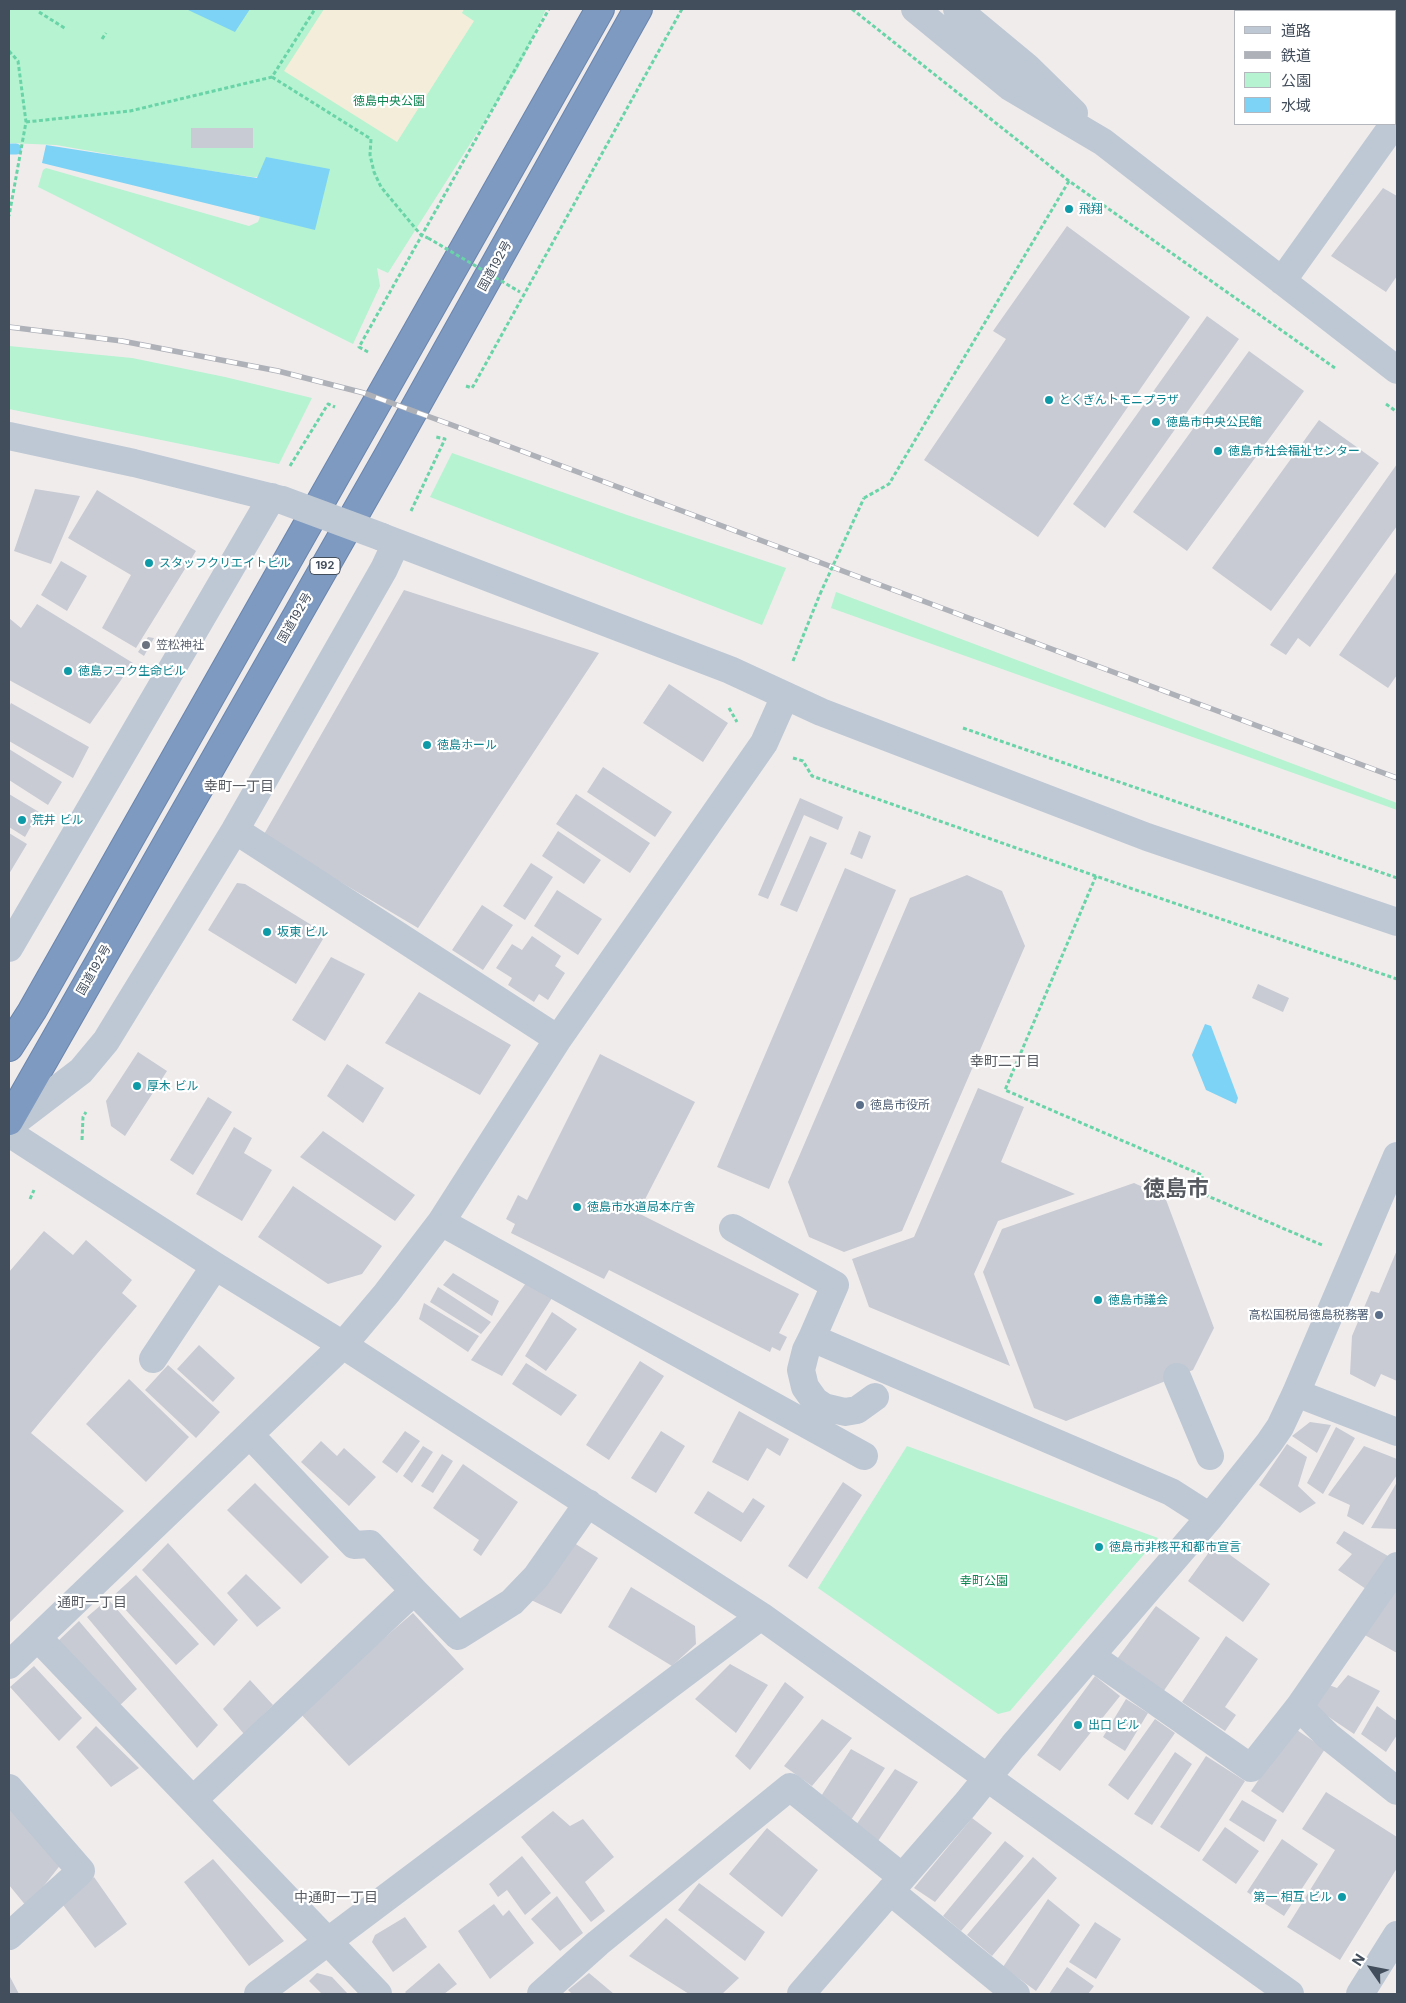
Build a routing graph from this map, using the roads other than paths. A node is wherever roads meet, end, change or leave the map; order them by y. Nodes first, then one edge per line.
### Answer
1 (600, 9) edge
2 (638, 9) edge
3 (915, 9) edge
4 (957, 9) edge
5 (1394, 125) edge
6 (1104, 142) junction
7 (1282, 280) junction
8 (1397, 370) edge
9 (9, 436) edge
10 (277, 499) junction
11 (389, 540) junction
12 (785, 696) junction
13 (235, 830) junction
14 (1397, 922) edge
15 (9, 948) edge
16 (558, 1039) junction
17 (9, 1047) edge
18 (9, 1121) edge
19 (9, 1126) edge
20 (9, 1133) edge
21 (1397, 1156) edge
22 (441, 1222) junction
23 (733, 1228) dead end
24 (215, 1266) junction
25 (812, 1338) junction
26 (343, 1345) junction
27 (153, 1359) dead end
28 (1177, 1377) dead end
29 (1296, 1393) junction
30 (875, 1397) dead end
31 (1397, 1432) edge
32 (250, 1435) junction
33 (864, 1456) dead end
34 (1210, 1456) dead end
35 (588, 1503) junction
36 (1210, 1517) junction
37 (1397, 1566) edge
38 (414, 1591) junction
39 (762, 1616) junction
40 (38, 1638) junction
41 (1090, 1656) junction
42 (9, 1665) edge
43 (1299, 1707) junction
44 (987, 1776) junction
45 (9, 1788) edge
46 (1397, 1791) edge
47 (193, 1800) junction
48 (896, 1884) junction
49 (1397, 1935) edge
50 (9, 1936) edge
51 (329, 1943) junction
52 (258, 1994) edge
53 (378, 1994) edge
54 (541, 1994) edge
55 (801, 1994) edge
56 (1016, 1994) edge
57 (1290, 1994) edge
58 (1360, 1994) edge

1 - 17 highway, 192
2 - 18 highway, 国道192号 / 192
3 - 6 street
4 - 6 street
5 - 7 street
6 - 7 street
7 - 8 street
9 - 10 street
10 - 11 street, bridge
10 - 15 street
11 - 12 street
11 - 13 street
12 - 14 street
12 - 16 street
13 - 16 street
13 - 19 street
16 - 22 street
20 - 24 street
21 - 29 street
22 - 26 street
22 - 33 street
23 - 25 street
24 - 26 street
24 - 27 street
25 - 30 street
25 - 36 street
26 - 32 street
26 - 35 street
28 - 34 street
29 - 31 street
29 - 36 street
32 - 38 street
32 - 40 street
35 - 38 street
35 - 39 street
36 - 41 street
37 - 43 street
38 - 47 street
39 - 44 street
39 - 51 street
40 - 42 street
40 - 47 street
41 - 43 street
41 - 44 street
43 - 46 street
44 - 48 street
44 - 57 street
45 - 50 street
47 - 51 street
48 - 54 street
48 - 55 street
48 - 56 street
49 - 58 street
51 - 52 street
51 - 53 street

